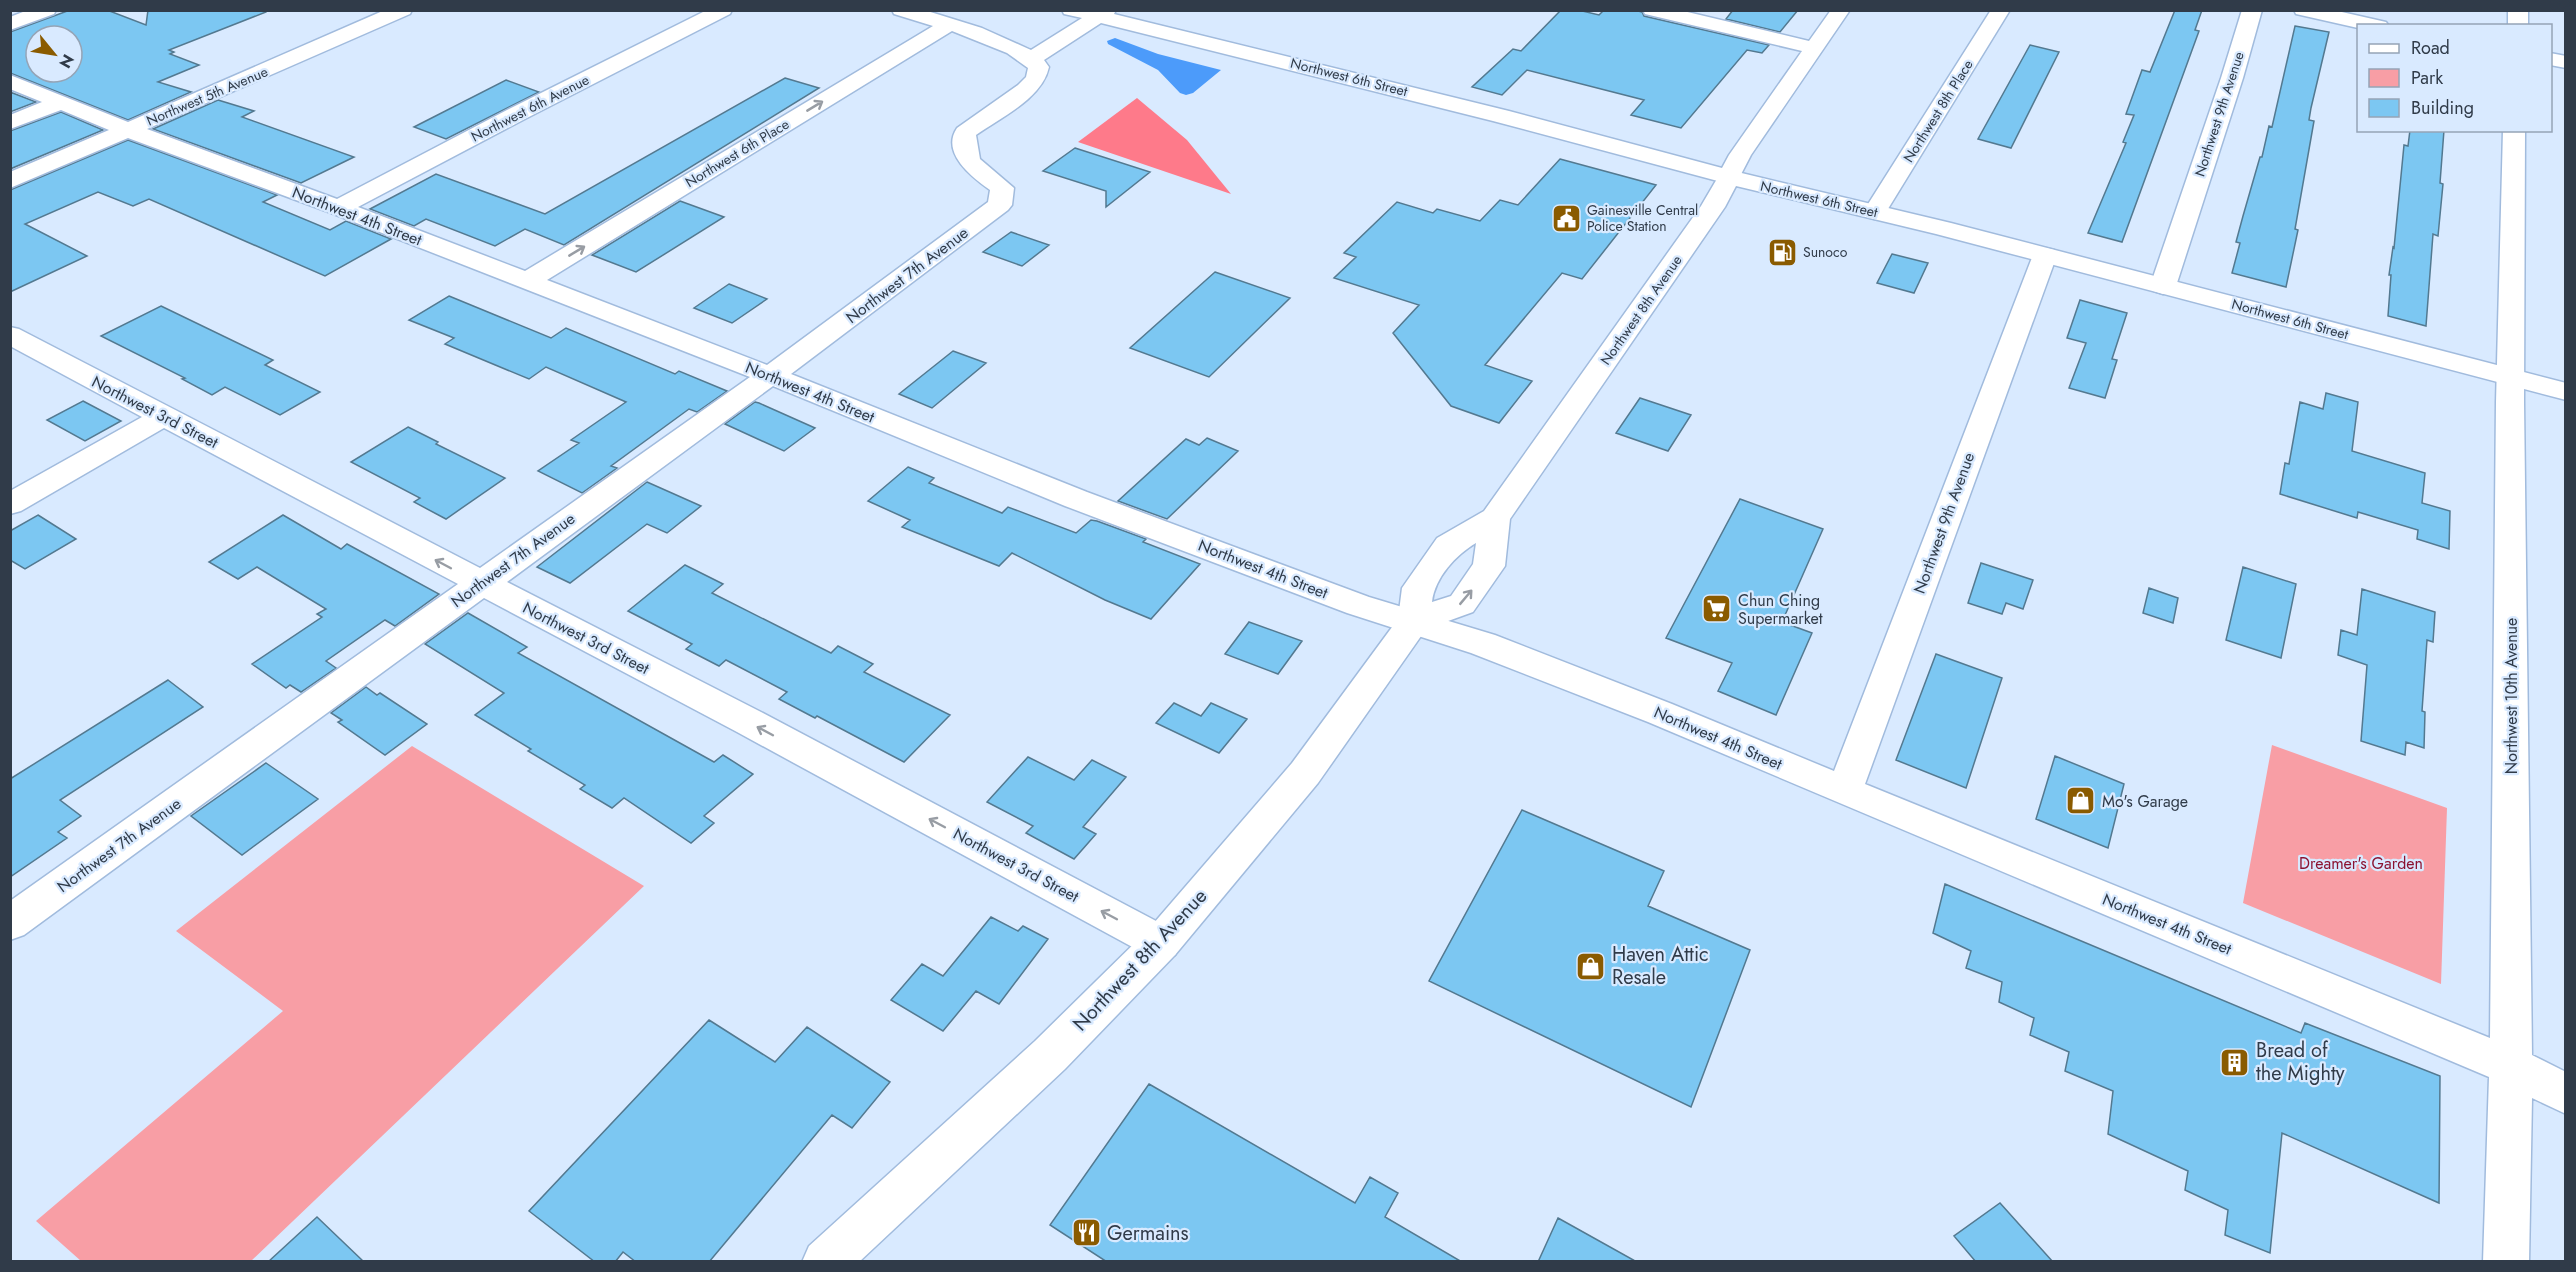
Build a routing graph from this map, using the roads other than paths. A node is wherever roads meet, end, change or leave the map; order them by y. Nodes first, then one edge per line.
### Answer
1 (47, 10) edge
2 (403, 10) edge
3 (723, 10) edge
4 (901, 10) edge
5 (1071, 10) edge
6 (1652, 10) edge
7 (1841, 10) edge
8 (2001, 10) edge
9 (2252, 10) edge
10 (2303, 10) edge
11 (1103, 14) edge
12 (10, 24) edge
13 (2370, 24) edge
14 (948, 25) junction
15 (1814, 48) junction
16 (1033, 58) junction
17 (10, 81) edge
18 (61, 102) junction
19 (10, 123) edge
20 (128, 130) junction
21 (2514, 132) edge
22 (1729, 177) junction
23 (10, 181) edge
24 (339, 208) junction
25 (1875, 212) junction
26 (2044, 255) junction
27 (527, 281) junction
28 (2163, 286) junction
29 (10, 335) edge
30 (771, 376) junction
31 (2511, 378) junction
32 (2565, 392) edge
33 (164, 416) junction
34 (10, 504) edge
35 (1495, 518) junction
36 (480, 583) junction
37 (1414, 621) junction
38 (1844, 791) junction
39 (10, 923) edge
40 (1161, 943) junction
41 (2511, 1066) junction
42 (2565, 1072) edge
43 (2565, 1094) edge
44 (825, 1262) edge
45 (2506, 1262) edge

1 - 12 street
2 - 20 street, Northwest 5th Avenue
3 - 24 street, Northwest 6th Avenue
4 - 14 street
5 - 11 street, Northwest 6th Street
6 - 15 street
7 - 15 street, Northwest 8th Avenue
8 - 25 street, Northwest 8th Place
9 - 28 street, Northwest 9th Avenue
10 - 13 street
11 - 16 street
11 - 22 street, Northwest 6th Street
14 - 16 street
27 -> 14 street, Northwest 6th Place
15 - 22 street, Northwest 8th Avenue
16 - 30 street, Northwest 7th Avenue
17 - 18 street, Northwest 4th Street
18 - 19 street
18 - 20 street, Northwest 4th Street
20 - 23 street, Northwest 5th Avenue
20 - 24 street, Northwest 4th Street
21 - 31 street, Northwest 10th Avenue
22 - 25 street, Northwest 6th Street
22 - 35 street, Northwest 8th Avenue
24 - 27 street, Northwest 4th Street
25 - 26 street, Northwest 6th Street
26 - 28 street, Northwest 6th Street
26 - 38 street, Northwest 9th Avenue
27 - 30 street, Northwest 4th Street
28 - 31 street, Northwest 6th Street
29 - 33 street, Northwest 3rd Street
30 - 36 street, Northwest 7th Avenue
30 - 37 street, Northwest 4th Street
31 - 32 street, Northwest 6th Street
31 - 41 street, Northwest 10th Avenue
33 - 34 street
36 -> 33 street, Northwest 3rd Street
35 - 37 street, Northwest 8th Avenue
37 -> 35 street, Northwest 8th Avenue
36 - 39 street, Northwest 7th Avenue
40 -> 36 street, Northwest 3rd Street
37 - 38 street, Northwest 4th Street
37 - 40 street, Northwest 8th Avenue
38 - 41 street, Northwest 4th Street
40 - 44 street, Northwest 8th Avenue
41 - 42 street, Northwest 4th Street
41 - 43 street, Northwest 4th Street
41 - 45 street, Northwest 10th Avenue

